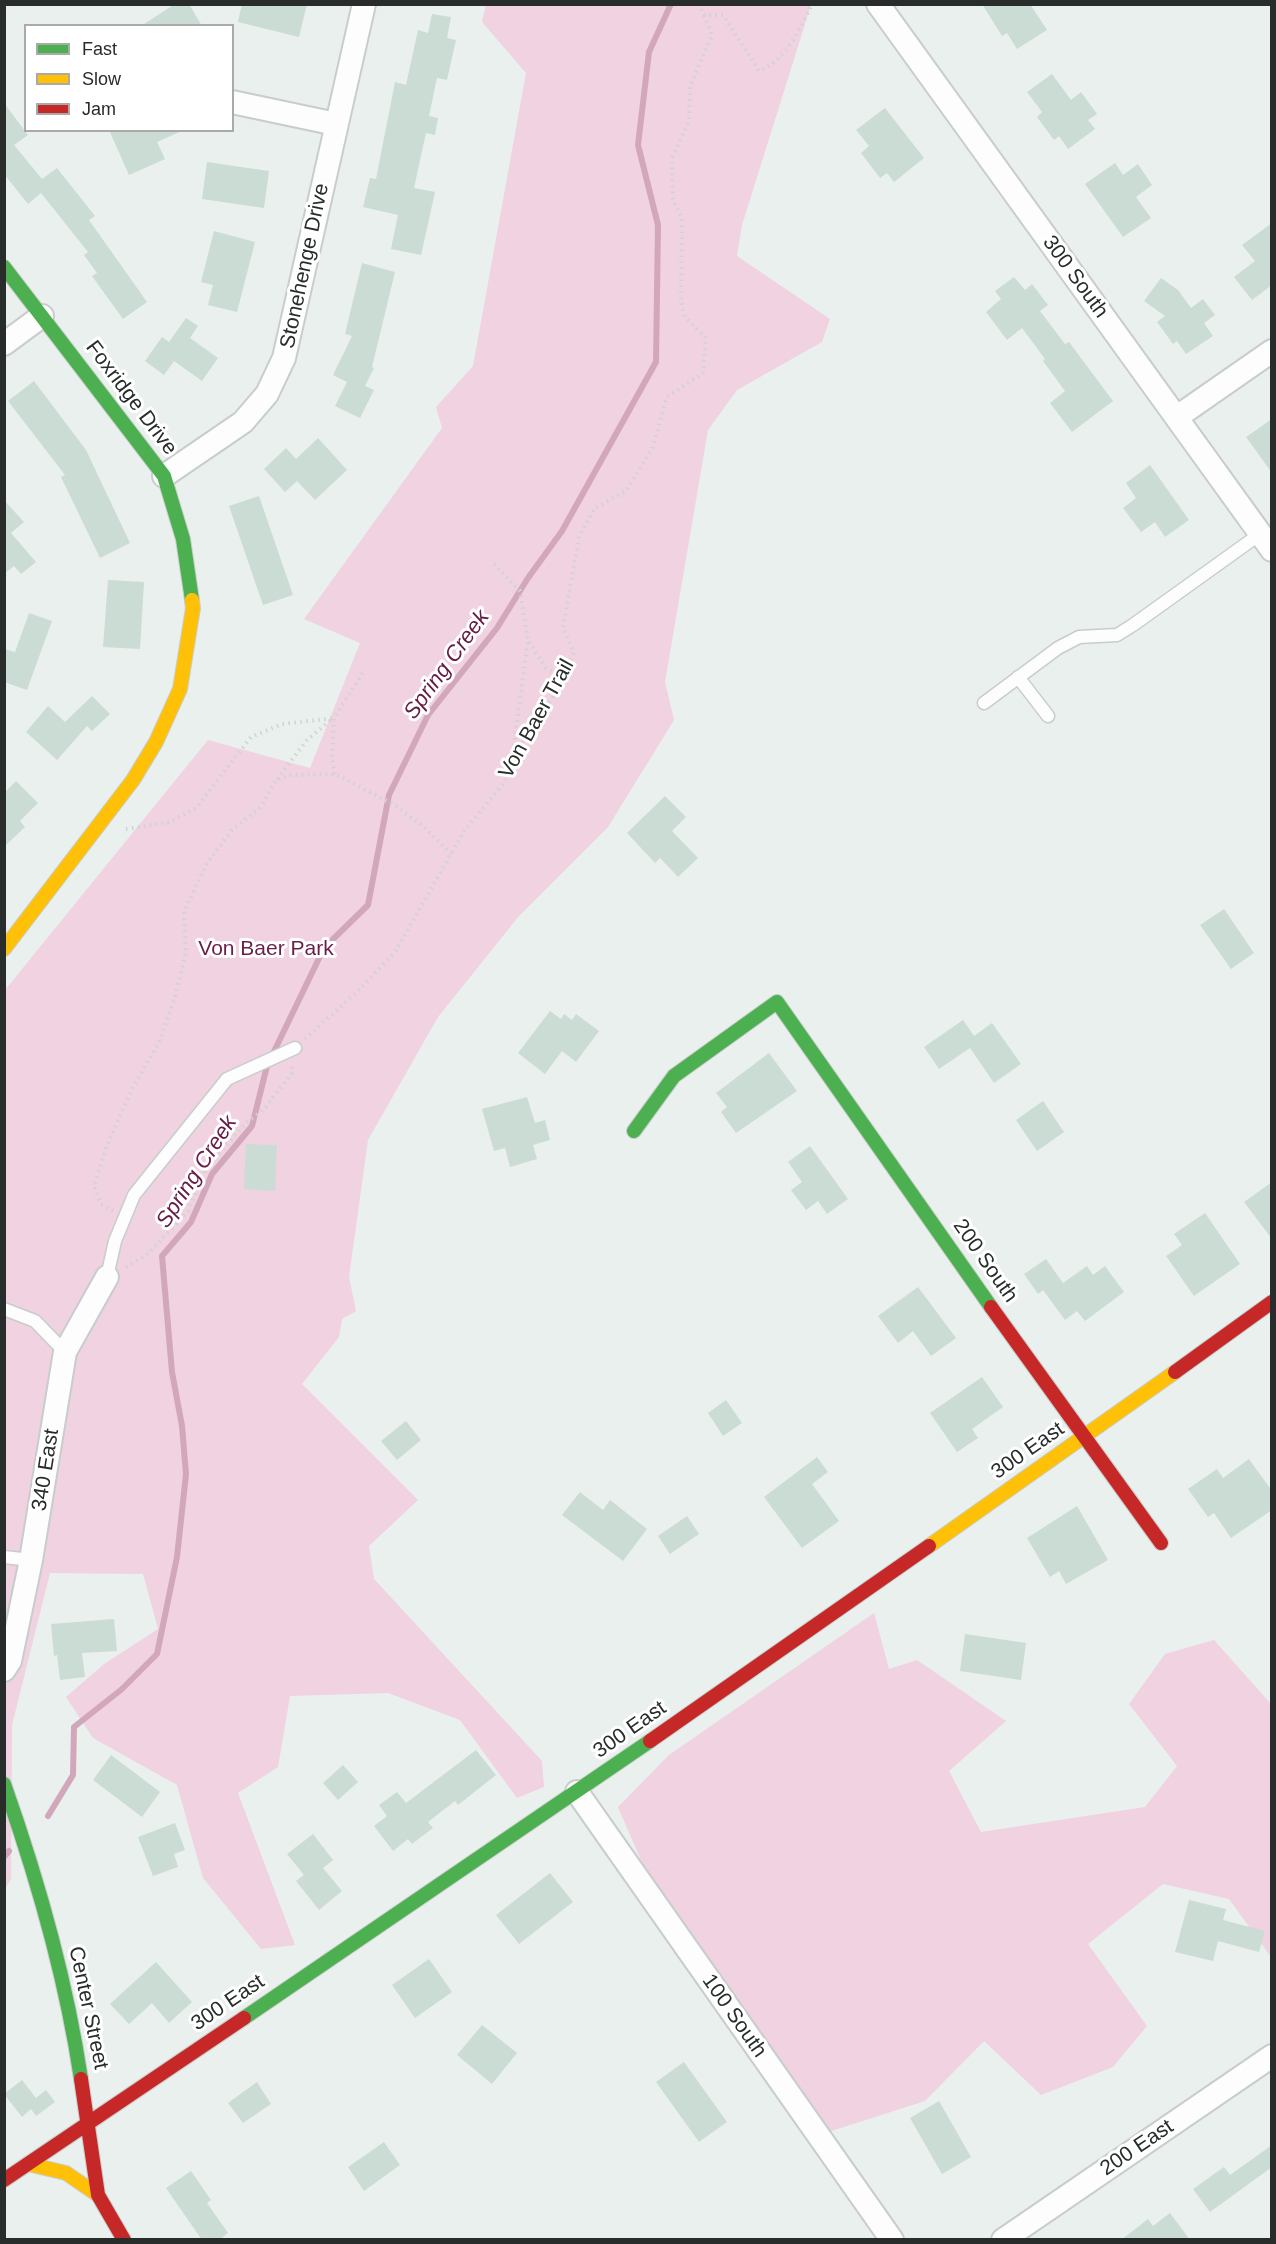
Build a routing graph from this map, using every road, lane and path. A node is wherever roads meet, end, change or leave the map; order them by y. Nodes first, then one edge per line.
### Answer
1 (364, 4) edge
2 (698, 4) edge
3 (812, 4) edge
4 (878, 4) edge
5 (704, 15) junction
6 (234, 102) edge
7 (336, 124) junction
8 (4, 267) edge
9 (42, 316) junction
10 (4, 344) edge
11 (1272, 351) edge
12 (1177, 417) junction
13 (164, 476) junction
14 (1266, 542) edge
15 (494, 564) dead end
16 (528, 641) junction
17 (364, 671) dead end
18 (1018, 677) junction
19 (562, 678) junction
20 (984, 703) dead end
21 (1048, 716) dead end
22 (334, 718) junction
23 (513, 756) junction
24 (335, 774) junction
25 (276, 780) junction
26 (94, 832) junction
27 (451, 854) junction
28 (4, 949) edge
29 (295, 1048) junction
30 (634, 1131) dead end
31 (130, 1205) junction
32 (107, 1277) junction
33 (1272, 1302) edge
34 (4, 1309) edge
35 (65, 1352) junction
36 (1083, 1438) junction
37 (1161, 1543) dead end
38 (4, 1557) edge
39 (31, 1560) junction
40 (4, 1670) edge
41 (4, 1784) edge
42 (577, 1792) junction
43 (1272, 2056) edge
44 (88, 2124) junction
45 (28, 2164) junction
46 (4, 2180) edge
47 (98, 2195) junction
48 (124, 2240) edge
49 (892, 2240) edge
50 (1003, 2240) edge

1 - 7 street, Stonehenge Drive
2 - 5 path
3 - 5 path
4 - 12 street, 300 South
5 - 19 path, Von Baer Trail
6 - 7 street
7 - 13 street, Stonehenge Drive
8 - 9 street, Foxridge Drive
9 - 10 street
9 - 13 street, Foxridge Drive
11 - 12 street
12 - 14 street, 300 South
13 - 26 street, Foxridge Drive
14 - 18 lane
15 - 16 path
16 - 19 path
16 - 23 path
17 - 22 path
18 - 20 lane
18 - 21 lane
19 - 23 path, Von Baer Trail
22 - 24 path
22 - 25 path
22 - 26 path
23 - 27 path, Von Baer Trail
24 - 25 path
24 - 27 path
25 - 31 path
26 - 28 street, Foxridge Drive
27 - 29 path, Von Baer Trail
29 - 31 lane
29 - 32 path
30 - 36 street, 200 South
31 - 32 lane
32 - 35 street, 340 East
33 - 36 street, 300 East
34 - 35 lane
35 - 39 street, 340 East
36 - 37 street, 200 South
36 - 42 street, 300 East
38 - 39 lane
39 - 40 street, 340 East
41 - 44 street, Center Street
42 - 44 street, 300 East
42 - 49 street, 100 South
43 - 50 street, 200 East
44 - 45 street, 300 East
44 - 47 street, Center Street
45 - 46 street, 300 East
45 - 47 street
47 - 48 street, Center Street

